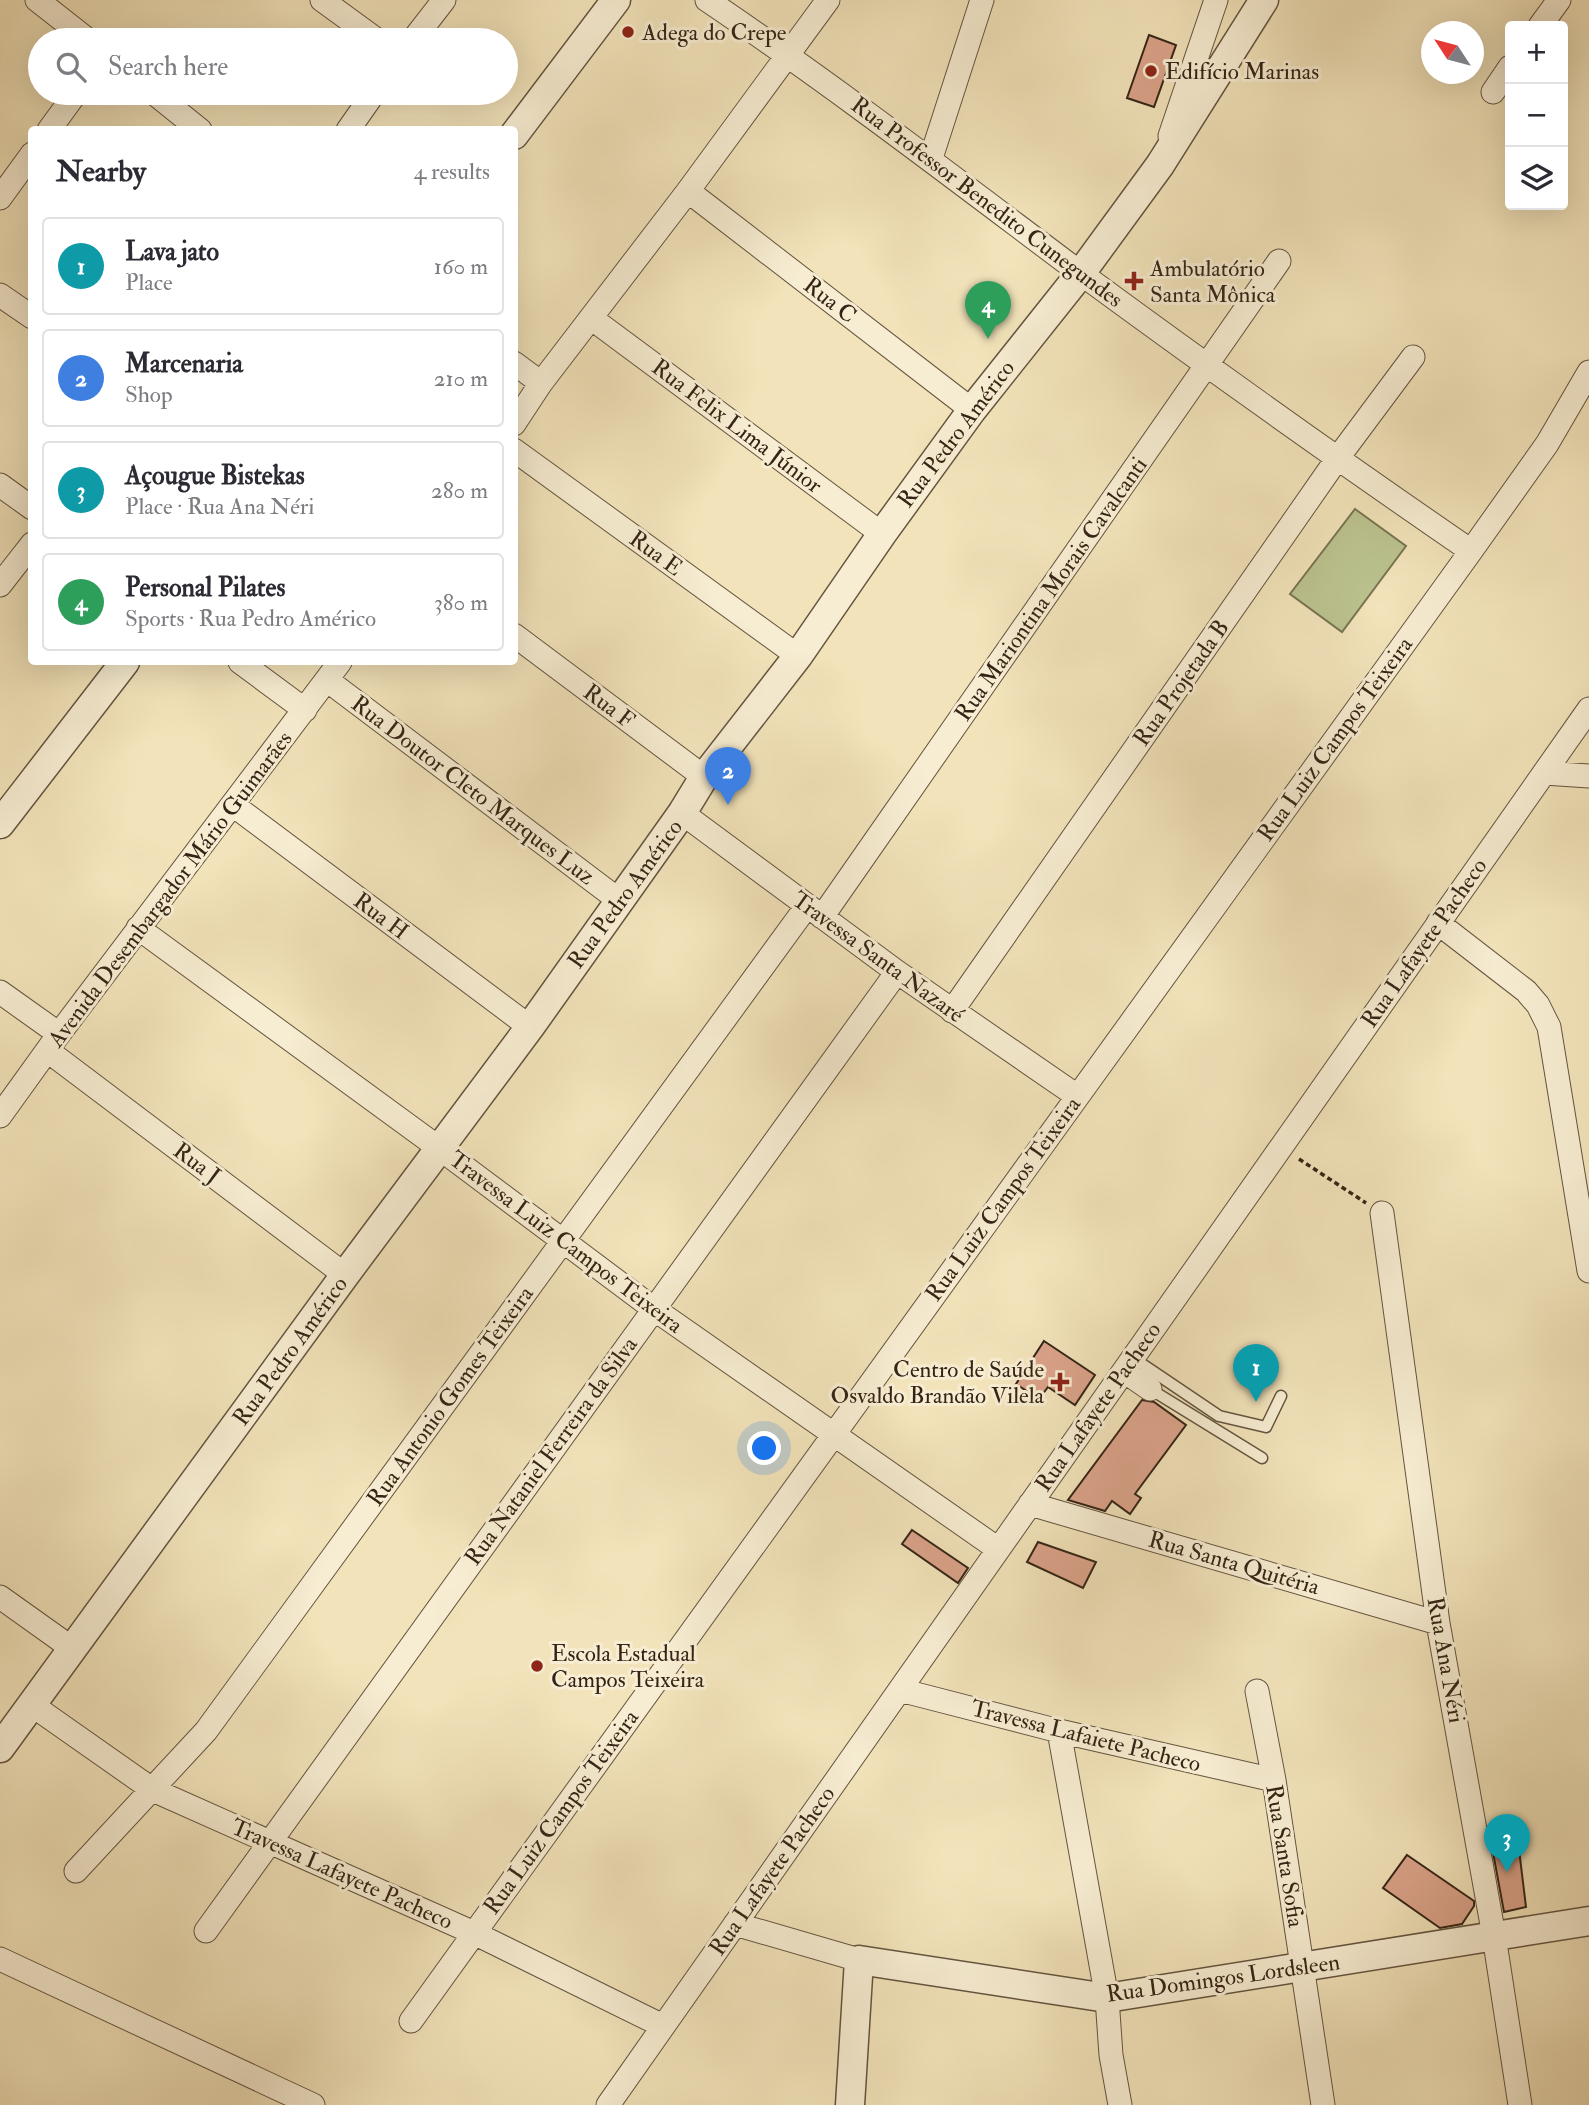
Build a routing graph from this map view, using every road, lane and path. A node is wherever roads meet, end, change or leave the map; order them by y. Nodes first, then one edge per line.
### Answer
1 (37, 0) edge
2 (322, 0) edge
3 (444, 0) edge
4 (616, 0) edge
5 (707, 0) edge
6 (828, 0) edge
7 (982, 0) edge
8 (1216, 0) edge
9 (1264, 0) edge
10 (1559, 0) edge
11 (1544, 21) edge
12 (73, 28) edge
13 (360, 28) edge
14 (422, 28) edge
15 (789, 55) junction
16 (1505, 75) edge
17 (1493, 92) dead end
18 (67, 105) edge
19 (169, 105) edge
20 (366, 105) edge
21 (52, 126) edge
22 (195, 126) edge
23 (351, 126) edge
24 (518, 130) edge
25 (931, 158) junction
26 (28, 160) edge
27 (1160, 165) junction
28 (688, 191) junction
29 (0, 198) edge
30 (1279, 261) dead end
31 (1081, 273) junction
32 (0, 295) edge
33 (28, 314) edge
34 (592, 318) junction
35 (1413, 356) dead end
36 (518, 366) edge
37 (1207, 366) junction
38 (1589, 372) edge
39 (541, 383) junction
40 (972, 410) junction
41 (518, 418) edge
42 (518, 453) edge
43 (1336, 459) junction
44 (0, 485) edge
45 (28, 505) edge
46 (882, 534) junction
47 (28, 549) edge
48 (1471, 551) junction
49 (0, 585) edge
50 (518, 638) edge
51 (798, 656) junction
52 (123, 665) edge
53 (244, 665) edge
54 (334, 671) edge
55 (1589, 709) edge
56 (305, 710) junction
57 (1544, 773) junction
58 (1589, 776) edge
59 (704, 777) junction
60 (233, 805) junction
61 (682, 813) junction
62 (0, 824) edge
63 (620, 901) junction
64 (814, 911) junction
65 (1438, 923) junction
66 (138, 928) junction
67 (897, 972) junction
68 (0, 992) edge
69 (952, 1011) junction
70 (530, 1027) junction
71 (53, 1042) junction
72 (1077, 1096) junction
73 (0, 1116) edge
74 (1281, 1147) junction
75 (439, 1148) junction
76 (1382, 1213) joint
77 (562, 1242) junction
78 (1589, 1271) edge
79 (345, 1275) junction
80 (654, 1309) junction
81 (1128, 1364) junction
82 (1150, 1389) joint
83 (1280, 1396) dead end
84 (833, 1434) junction
85 (1262, 1458) dead end
86 (1030, 1504) junction
87 (998, 1549) junction
88 (0, 1597) edge
89 (1438, 1623) junction
90 (73, 1649) junction
91 (900, 1690) junction
92 (1256, 1691) dead end
93 (32, 1705) junction
94 (1059, 1731) junction
95 (0, 1748) edge
96 (1273, 1780) junction
97 (153, 1790) junction
98 (271, 1842) junction
99 (76, 1871) dead end
100 (1589, 1921) edge
101 (735, 1924) junction
102 (206, 1931) dead end
103 (474, 1933) junction
104 (1494, 1936) junction
105 (0, 1959) edge
106 (859, 1959) junction
107 (1303, 1967) junction
108 (1107, 1998) junction
109 (411, 2021) dead end
110 (663, 2026) junction
111 (313, 2105) edge
112 (608, 2105) edge
113 (850, 2105) edge
114 (1120, 2105) edge
115 (1323, 2105) edge
116 (1520, 2105) edge

1 - 12 street
2 - 13 street
3 - 14 street
4 - 24 street
5 - 15 street, Rua Professor Benedito Cunegundes
6 - 15 street
7 - 25 street
8 - 27 street
9 - 27 street, Rua Pedro Américo
10 - 11 street
15 - 25 street, Rua Professor Benedito Cunegundes
15 - 28 street
16 - 17 street
18 - 21 street
19 - 22 street
20 - 23 street
25 - 31 street, Rua Professor Benedito Cunegundes
26 - 29 street
27 - 31 street, Rua Pedro Américo
28 - 34 street
28 - 40 street, Rua C
30 - 37 street, Rua Mariontina Morais Cavalcanti
31 - 37 street, Rua Professor Benedito Cunegundes
31 - 40 street, Rua Pedro Américo
32 - 33 street
34 - 39 street
34 - 46 street, Rua Felix Lima Júnior
35 - 43 street, Rua Projetada B
36 - 39 street
37 - 43 street, Rua Professor Benedito Cunegundes
37 - 64 street, Rua Mariontina Morais Cavalcanti
38 - 48 street, Rua Luiz Campos Teixeira
39 - 41 street
40 - 46 street, Rua Pedro Américo
42 - 51 street, Rua E
43 - 48 street, Rua Professor Benedito Cunegundes
43 - 69 street, Rua Projetada B
44 - 45 street
46 - 51 street, Rua Pedro Américo
47 - 49 street
48 - 72 street, Rua Luiz Campos Teixeira
50 - 59 street, Rua F
51 - 59 street, Rua Pedro Américo
52 - 62 street
53 - 56 street
54 - 56 street, Avenida Desembargador Mário Guimarães
54 - 63 street, Rua Doutor Cleto Marques Luz
55 - 57 street, Rua Lafayete Pacheco
56 - 60 street, Avenida Desembargador Mário Guimarães
57 - 58 street
57 - 65 street, Rua Lafayete Pacheco
59 - 61 street, Rua Pedro Américo
60 - 66 street, Avenida Desembargador Mário Guimarães
60 - 70 street, Rua H
61 - 63 street, Rua Pedro Américo
61 - 64 street, Travessa Santa Nazaré
63 - 70 street, Rua Pedro Américo
64 - 67 street, Travessa Santa Nazaré
64 - 77 street, Rua Antonio Gomes Teixeira
65 - 74 street, Rua Lafayete Pacheco
65 - 78 street
66 - 71 street, Avenida Desembargador Mário Guimarães
66 - 75 street, Travessa Luiz Campos Teixeira
67 - 69 street, Travessa Santa Nazaré
67 - 80 street, Rua Nataniel Ferreira da Silva
68 - 71 street, Rua J
69 - 72 street, Travessa Santa Nazaré
70 - 75 street, Rua Pedro Américo
71 - 73 street, Avenida Desembargador Mário Guimarães
71 - 79 street, Rua J
72 - 84 street, Rua Luiz Campos Teixeira
74 - 76 path
74 - 81 street, Rua Lafayete Pacheco
75 - 77 street, Travessa Luiz Campos Teixeira
75 - 79 street, Rua Pedro Américo
76 - 89 street, Rua Ana Néri
77 - 80 street, Travessa Luiz Campos Teixeira
77 - 97 street, Rua Antonio Gomes Teixeira
79 - 90 street, Rua Pedro Américo
80 - 84 street, Travessa Luiz Campos Teixeira
80 - 98 street, Rua Nataniel Ferreira da Silva
81 - 82 street
81 - 83 lane
81 - 86 street, Rua Lafayete Pacheco
82 - 85 lane
84 - 87 street, Travessa Luiz Campos Teixeira
84 - 103 street, Rua Luiz Campos Teixeira
86 - 87 street, Rua Lafayete Pacheco
86 - 89 street, Rua Santa Quitéria
87 - 91 street, Rua Lafayete Pacheco
88 - 90 street
89 - 104 street, Rua Ana Néri
90 - 93 street, Rua Pedro Américo
91 - 94 street, Travessa Lafaiete Pacheco
91 - 101 street, Rua Lafayete Pacheco
92 - 96 street, Rua Santa Sofia
93 - 95 street, Rua Pedro Américo
93 - 97 street, Travessa Lafayete Pacheco
94 - 96 street, Travessa Lafaiete Pacheco
94 - 108 street
96 - 107 street, Rua Santa Sofia
97 - 98 street, Travessa Lafayete Pacheco
97 - 99 street, Rua Antonio Gomes Teixeira
98 - 102 street, Rua Nataniel Ferreira da Silva
98 - 103 street, Travessa Lafayete Pacheco
100 - 104 street, Rua Domingos Lordsleen
101 - 106 street, Rua Domingos Lordsleen
101 - 110 street, Rua Lafayete Pacheco
103 - 109 street, Rua Luiz Campos Teixeira
103 - 110 street, Travessa Lafayete Pacheco
104 - 107 street, Rua Domingos Lordsleen
104 - 116 street, Rua Ana Néri
105 - 111 street
106 - 108 street, Rua Domingos Lordsleen
106 - 113 street
107 - 108 street, Rua Domingos Lordsleen
107 - 115 street, Rua Santa Sofia
108 - 114 street
110 - 112 street, Rua Lafayete Pacheco

